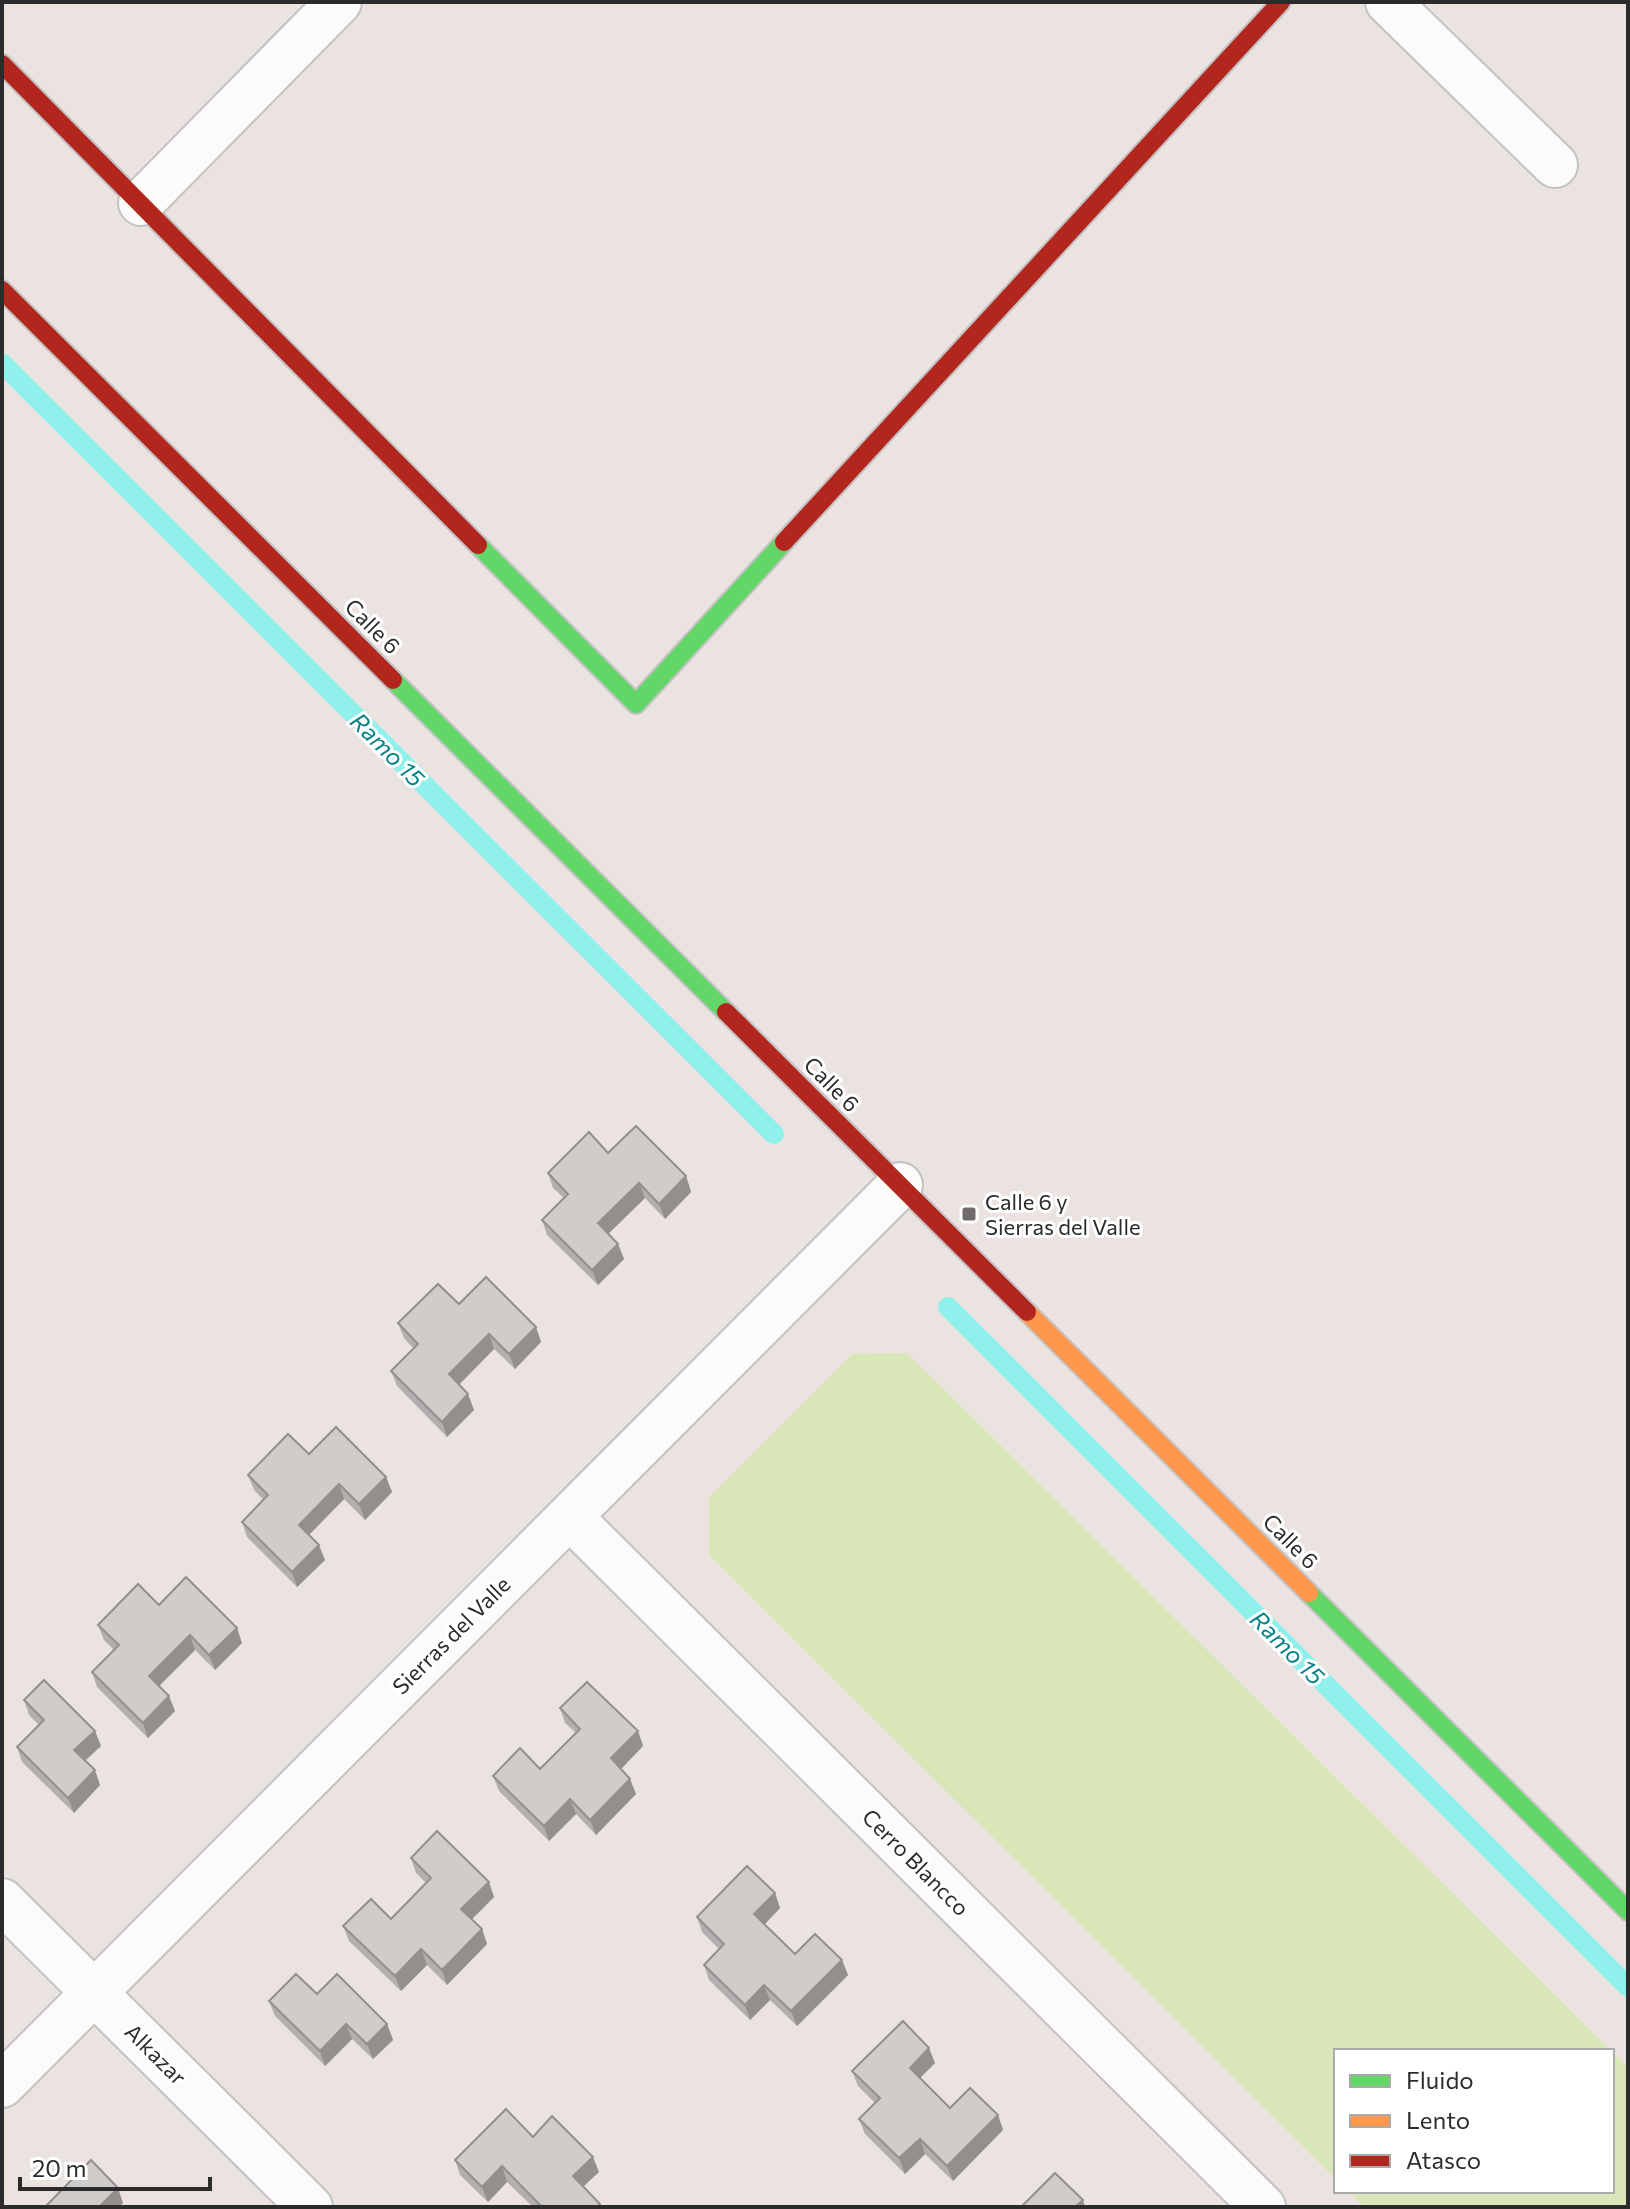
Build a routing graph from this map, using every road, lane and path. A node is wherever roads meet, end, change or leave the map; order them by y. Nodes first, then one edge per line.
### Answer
1 (339, 2) edge
2 (1281, 2) edge
3 (1388, 2) edge
4 (2, 64) edge
5 (1555, 165) dead end
6 (141, 203) junction
7 (2, 290) edge
8 (900, 1185) junction
9 (570, 1517) junction
10 (2, 1901) edge
11 (1628, 1911) edge
12 (94, 1993) junction
13 (2, 2085) edge
14 (310, 2207) edge
15 (1263, 2207) edge

1 - 6 street
2 - 6 street
3 - 5 street
4 - 6 street
7 - 8 street, Calle 6
8 - 9 street, Sierras del Valle
8 - 11 street, Calle 6
9 - 12 street, Sierras del Valle
9 - 15 street, Cerro Blancco
10 - 12 street, Alkazar
12 - 13 street, Sierras del Valle
12 - 14 street, Alkazar

